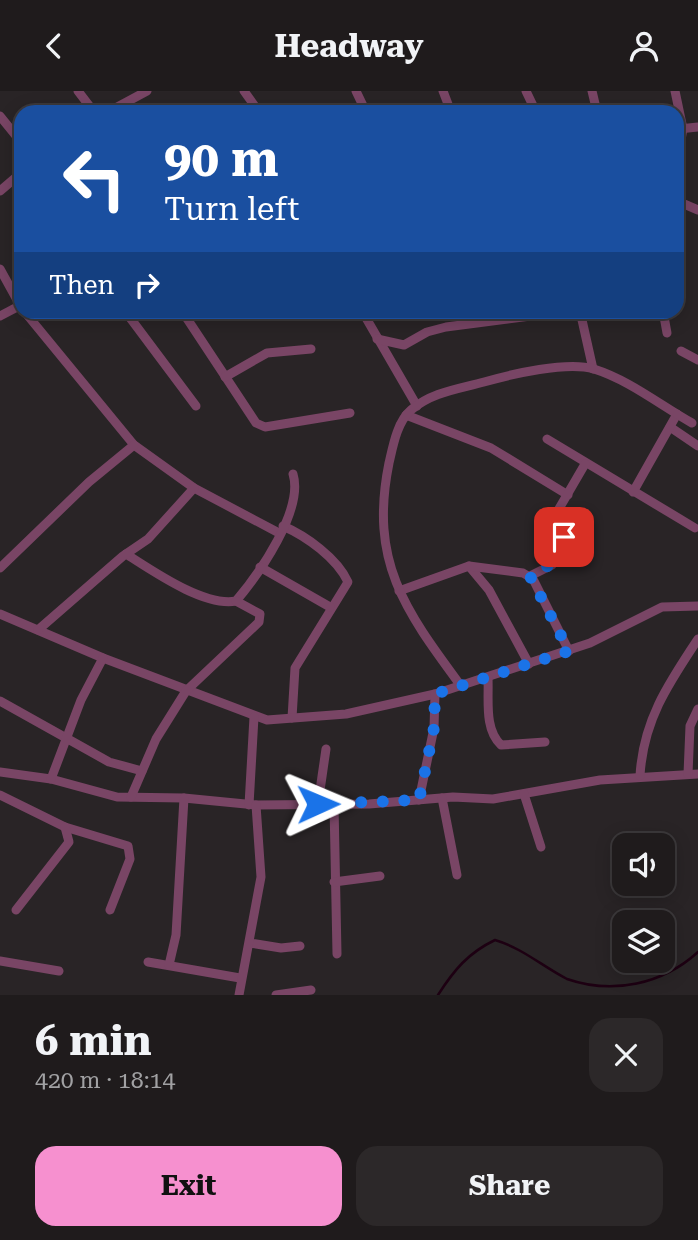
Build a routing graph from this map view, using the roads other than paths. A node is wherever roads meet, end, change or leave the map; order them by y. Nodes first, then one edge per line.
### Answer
1 (78, 91) edge
2 (147, 91) edge
3 (89, 105) edge
4 (121, 105) edge
5 (0, 115) edge
6 (14, 133) edge
7 (14, 179) edge
8 (0, 191) edge
9 (0, 269) edge
10 (14, 293) edge
11 (32, 319) edge
12 (131, 319) edge
13 (187, 319) edge
14 (366, 319) edge
15 (508, 319) edge
16 (582, 319) edge
17 (664, 319) edge
18 (667, 333) dead end
19 (377, 339) junction
20 (311, 349) dead end
21 (681, 351) dead end
22 (698, 360) edge
23 (593, 369) junction
24 (225, 377) junction
25 (196, 406) dead end
26 (418, 406) junction
27 (350, 414) dead end
28 (677, 414) junction
29 (406, 415) junction
30 (692, 423) dead end
31 (670, 427) junction
32 (547, 439) dead end
33 (134, 445) junction
34 (698, 446) edge
35 (585, 464) junction
36 (293, 474) dead end
37 (194, 488) junction
38 (633, 492) junction
39 (568, 495) junction
40 (695, 528) dead end
41 (281, 530) junction
42 (126, 554) junction
43 (469, 566) junction
44 (260, 567) junction
45 (0, 568) edge
46 (530, 576) junction
47 (398, 591) junction
48 (236, 601) junction
49 (698, 606) edge
50 (330, 607) junction
51 (0, 614) edge
52 (38, 630) junction
53 (698, 639) edge
54 (569, 651) junction
55 (103, 658) junction
56 (529, 664) junction
57 (488, 678) junction
58 (461, 686) junction
59 (186, 691) junction
60 (435, 694) junction
61 (0, 701) edge
62 (698, 709) edge
63 (254, 717) junction
64 (292, 718) junction
65 (64, 739) junction
66 (545, 742) dead end
67 (326, 749) dead end
68 (142, 771) junction
69 (0, 772) edge
70 (693, 774) edge
71 (640, 776) junction
72 (51, 779) junction
73 (524, 794) junction
74 (0, 795) edge
75 (131, 797) junction
76 (184, 798) junction
77 (442, 798) junction
78 (419, 800) junction
79 (318, 804) junction
80 (334, 804) junction
81 (253, 805) junction
82 (65, 827) junction
83 (541, 847) dead end
84 (457, 875) dead end
85 (380, 876) dead end
86 (334, 882) junction
87 (16, 910) dead end
88 (110, 910) dead end
89 (250, 943) junction
90 (300, 946) dead end
91 (337, 954) dead end
92 (0, 961) edge
93 (148, 962) dead end
94 (169, 965) junction
95 (59, 971) dead end
96 (240, 978) junction
97 (311, 990) dead end
98 (239, 995) edge
99 (276, 995) edge

1 - 3 street
2 - 4 street
5 - 6 street
7 - 8 street
9 - 10 street
11 - 33 street
12 - 25 street
13 - 24 street
14 - 19 street
15 - 19 street
16 - 23 street
17 - 18 street
19 - 26 street
20 - 24 street
21 - 22 street
23 - 26 street
23 - 28 street
24 - 27 street
26 - 29 street
28 - 30 street
28 - 31 street
29 - 39 street
29 - 47 street
31 - 34 street
31 - 38 street
32 - 35 street
33 - 37 street
33 - 45 street
35 - 38 street
35 - 39 street
36 - 41 street
37 - 41 street
37 - 42 street
38 - 40 street
39 - 46 street
41 - 44 street
41 - 50 street
42 - 48 street
42 - 52 street
43 - 46 street
43 - 47 street
43 - 56 street
44 - 48 street
44 - 50 street
46 - 54 street
47 - 58 street
48 - 59 street
49 - 54 street
50 - 64 street
51 - 52 street
52 - 55 street
53 - 71 street
54 - 56 street
55 - 59 street
55 - 65 street
56 - 57 street
57 - 58 street
57 - 66 street
58 - 60 street
59 - 63 street
59 - 68 street
60 - 64 street
60 - 78 street
61 - 65 street
62 - 70 street
63 - 64 street
63 - 81 street
65 - 68 street
65 - 72 street
67 - 79 street
68 - 75 street
69 - 72 street
70 - 71 street
71 - 73 street
72 - 75 street
73 - 77 street
73 - 83 street
74 - 82 street
75 - 76 street
76 - 81 street
76 - 94 street
77 - 78 street
77 - 84 street
78 - 80 street
79 - 80 street
79 - 81 street
80 - 86 street
81 - 89 street
82 - 87 street
82 - 88 street
85 - 86 street
86 - 91 street
89 - 90 street
89 - 96 street
92 - 95 street
93 - 94 street
94 - 96 street
96 - 98 street
97 - 99 street

